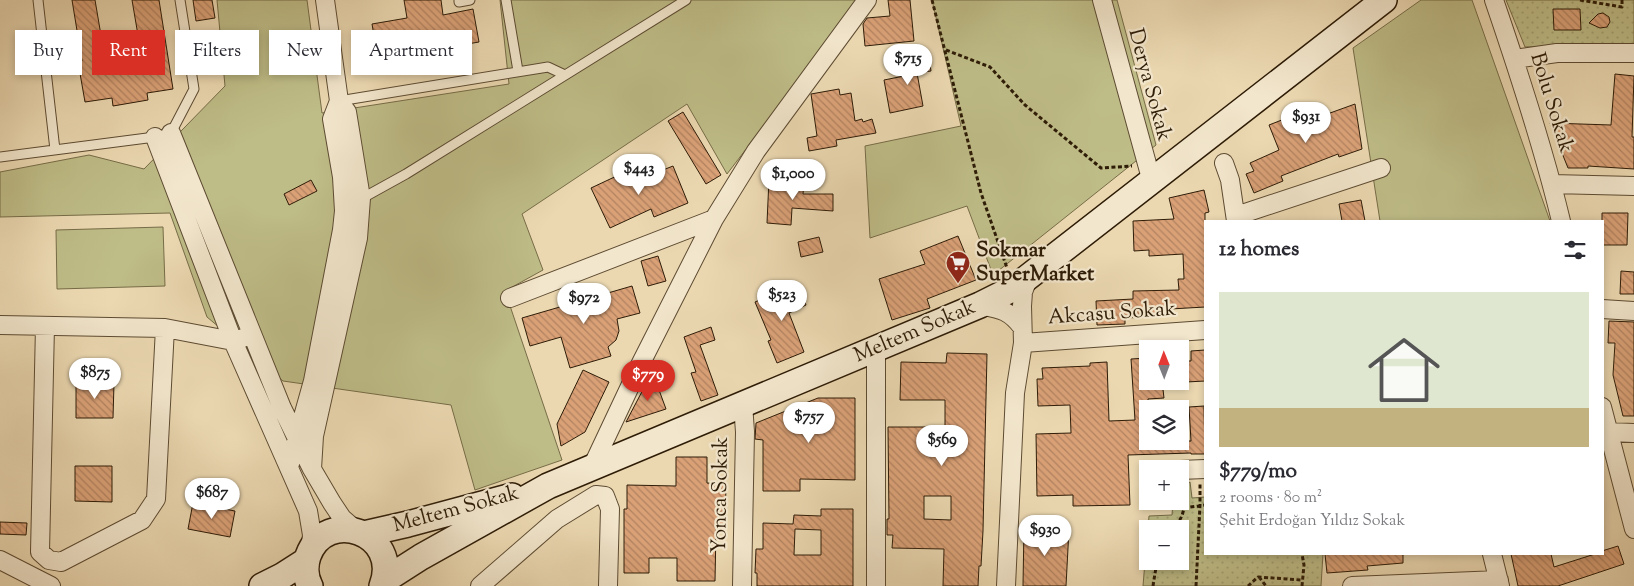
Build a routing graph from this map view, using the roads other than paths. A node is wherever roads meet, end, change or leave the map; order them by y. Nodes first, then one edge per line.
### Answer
1 (38, 0) edge
2 (180, 0) edge
3 (325, 0) edge
4 (459, 0) edge
5 (470, 0) edge
6 (506, 0) edge
7 (686, 0) edge
8 (867, 0) edge
9 (1102, 0) edge
10 (1384, 0) edge
11 (1494, 0) edge
12 (1634, 52) edge
13 (1514, 60) junction
14 (518, 71) junction
15 (565, 75) junction
16 (338, 101) junction
17 (163, 135) junction
18 (55, 150) junction
19 (0, 157) edge
20 (1224, 162) dead end
21 (1381, 168) dead end
22 (1149, 174) junction
23 (1552, 184) junction
24 (1634, 186) edge
25 (361, 198) junction
26 (344, 210) junction
27 (714, 219) junction
28 (1236, 219) edge
29 (1561, 220) edge
30 (1022, 282) junction
31 (510, 298) dead end
32 (980, 305) junction
33 (1604, 309) edge
34 (1634, 310) edge
35 (0, 325) edge
36 (45, 326) junction
37 (165, 328) junction
38 (1204, 330) edge
39 (253, 335) junction
40 (1022, 335) junction
41 (233, 341) junction
42 (876, 349) junction
43 (743, 404) junction
44 (1604, 415) edge
45 (1608, 432) junction
46 (1634, 434) edge
47 (297, 440) junction
48 (289, 467) junction
49 (592, 467) junction
50 (312, 469) junction
51 (1202, 469) edge
52 (1189, 470) edge
53 (548, 486) junction
54 (1634, 529) edge
55 (360, 532) junction
56 (1492, 555) edge
57 (308, 556) junction
58 (0, 560) edge
59 (383, 583) edge
60 (1500, 583) edge
61 (51, 586) edge
62 (262, 586) edge
63 (310, 586) edge
64 (480, 586) edge
65 (608, 586) edge
66 (742, 586) edge
67 (876, 586) edge
68 (1006, 586) edge
69 (1352, 586) edge

1 - 18 lane
2 - 17 lane
3 - 16 street
4 - 5 lane
6 - 14 lane
7 - 15 lane
8 - 27 street
9 - 22 street, Derya Sokak
10 - 22 main road, Meltem Sokak
11 - 13 street, Bolu Sokak
12 - 13 street
13 - 23 street, Bolu Sokak
14 - 15 lane
14 - 16 lane
15 - 25 lane
16 - 25 street
16 - 26 street
17 - 18 lane
17 - 39 street
17 - 41 street
18 - 19 lane
20 - 28 street
21 - 28 street
22 - 30 main road, Meltem Sokak
23 - 24 street
23 - 29 street, Bolu Sokak
25 - 26 lane
25 - 50 street
26 - 47 street
27 - 31 street
27 - 49 street
30 - 32 main road, Meltem Sokak
30 - 40 street
32 - 40 street
32 - 42 main road, Meltem Sokak
33 - 34 street
35 - 36 street
36 - 37 street
36 - 37 street
37 - 41 street
38 - 40 street, Akcasu Sokak
39 - 41 street
39 - 47 street
40 - 68 street
41 - 48 street
42 - 43 main road, Meltem Sokak
42 - 67 street
43 - 49 main road, Meltem Sokak
43 - 66 street, Yonca Sokak
44 - 45 street
45 - 46 street
45 - 54 street
47 - 48 street
47 - 50 street
48 - 57 street
49 - 53 main road, Meltem Sokak
50 - 55 street
51 - 52 street
53 - 55 main road, Meltem Sokak
53 - 59 main road, Meltem Sokak
55 - 57 main road, Meltem Sokak
55 - 59 main road
56 - 60 street
57 - 62 main road
57 - 63 main road
58 - 61 street
60 - 69 street
64 - 65 street

